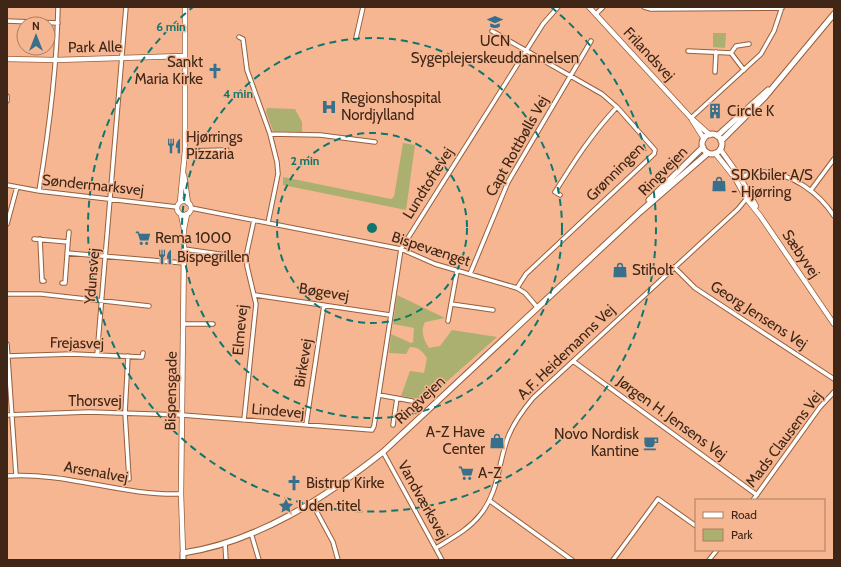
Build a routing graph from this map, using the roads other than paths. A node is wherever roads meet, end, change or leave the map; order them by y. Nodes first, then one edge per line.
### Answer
1 (58, 7) edge
2 (126, 7) edge
3 (185, 7) edge
4 (363, 7) edge
5 (558, 7) edge
6 (589, 7) edge
7 (603, 7) edge
8 (644, 7) edge
9 (782, 7) edge
10 (668, 8) edge
11 (725, 8) edge
12 (596, 14) junction
13 (834, 14) edge
14 (7, 21) edge
15 (58, 23) junction
16 (492, 31) dead end
17 (239, 37) dead end
18 (356, 38) dead end
19 (591, 41) dead end
20 (749, 44) dead end
21 (526, 50) junction
22 (688, 50) dead end
23 (716, 52) junction
24 (732, 53) junction
25 (184, 56) junction
26 (7, 59) edge
27 (122, 59) junction
28 (56, 60) junction
29 (744, 70) junction
30 (715, 72) dead end
31 (571, 75) junction
32 (772, 87) junction
33 (7, 96) edge
34 (7, 101) edge
35 (617, 107) junction
36 (691, 118) junction
37 (270, 134) junction
38 (710, 135) junction
39 (717, 136) junction
40 (704, 138) junction
41 (721, 141) junction
42 (374, 142) dead end
43 (703, 147) junction
44 (720, 149) junction
45 (227, 150) dead end
46 (185, 151) junction
47 (708, 153) junction
48 (715, 153) junction
49 (834, 159) edge
50 (184, 175) junction
51 (738, 178) junction
52 (7, 185) edge
53 (17, 187) junction
54 (810, 190) junction
55 (38, 191) junction
56 (560, 195) dead end
57 (748, 196) junction
58 (111, 199) junction
59 (180, 202) junction
60 (188, 203) junction
61 (177, 207) junction
62 (191, 208) junction
63 (640, 212) junction
64 (181, 214) junction
65 (187, 214) junction
66 (834, 216) edge
67 (254, 220) junction
68 (268, 223) junction
69 (7, 224) edge
70 (184, 229) junction
71 (69, 232) dead end
72 (34, 239) dead end
73 (40, 239) junction
74 (68, 242) junction
75 (184, 249) junction
76 (401, 249) junction
77 (67, 253) junction
78 (106, 256) junction
79 (247, 258) junction
80 (184, 264) junction
81 (674, 268) junction
82 (456, 271) junction
83 (470, 274) junction
84 (44, 280) dead end
85 (62, 283) dead end
86 (517, 288) junction
87 (7, 294) edge
88 (255, 294) junction
89 (102, 301) junction
90 (324, 304) junction
91 (451, 304) junction
92 (149, 306) dead end
93 (537, 307) junction
94 (493, 310) dead end
95 (390, 315) junction
96 (448, 321) dead end
97 (184, 324) junction
98 (213, 324) dead end
99 (834, 324) edge
100 (7, 344) edge
101 (143, 353) dead end
102 (97, 355) junction
103 (7, 356) edge
104 (128, 356) junction
105 (573, 361) junction
106 (834, 379) edge
107 (834, 392) edge
108 (379, 395) junction
109 (397, 398) junction
110 (412, 400) dead end
111 (125, 413) junction
112 (7, 415) edge
113 (12, 415) junction
114 (182, 415) junction
115 (244, 420) junction
116 (306, 425) junction
117 (393, 425) dead end
118 (372, 430) joint
119 (382, 452) junction
120 (16, 475) junction
121 (7, 476) edge
122 (129, 479) dead end
123 (181, 494) junction
124 (757, 495) junction
125 (754, 499) edge
126 (490, 501) junction
127 (312, 503) junction
128 (695, 525) edge
129 (250, 533) junction
130 (225, 543) junction
131 (436, 548) junction
132 (716, 551) edge
133 (183, 553) junction
134 (183, 560) edge
135 (226, 560) edge
136 (258, 560) edge
137 (338, 560) edge
138 (442, 560) edge
139 (572, 560) edge
140 (613, 560) edge
141 (709, 560) edge

1 - 15 street
2 - 27 street, Ydunsvej
3 - 25 street
4 - 18 street
5 - 21 street, Lundtoftevej
6 - 12 street, Frilandsvej
7 - 12 street
8 - 10 street
9 - 11 street
9 - 29 street
10 - 11 street
12 - 36 street, Frilandsvej
13 - 32 main road
14 - 15 street
15 - 28 street
16 - 21 street, Grønningen
17 - 37 street
19 - 31 street, Capt Rottbølls Vej
20 - 24 street
21 - 31 street, Grønningen
21 - 76 street, Lundtoftevej
22 - 23 street
23 - 24 street
23 - 30 street
24 - 29 street
25 - 27 street, Park Alle
25 - 46 street
26 - 28 street, Park Alle
27 - 28 street, Park Alle
27 - 58 street, Ydunsvej
28 - 55 street
29 - 36 street
31 - 35 street, Grønningen
31 - 83 street, Capt Rottbølls Vej
32 - 39 main road
32 - 41 main road
33 - 34 street
35 - 56 street
35 - 86 street, Grønningen
36 - 38 street, Frilandsvej
36 - 40 street, Frilandsvej
37 - 42 street
37 - 68 street
38 - 39 main road
38 - 40 main road
39 - 41 main road
40 - 43 main road
41 - 44 main road
43 - 47 main road
43 - 63 main road, Ringvejen
44 - 48 main road
44 - 51 street, Sæbyvej
45 - 46 street
46 - 50 street
47 - 48 main road
47 - 63 main road, Ringvejen
48 - 51 street, Sæbyvej
49 - 54 street
50 - 59 street
50 - 60 street
51 - 54 street
51 - 57 street, Sæbyvej
52 - 53 street, Søndermarksvej
53 - 55 street, Søndermarksvej
53 - 69 street
54 - 66 street
55 - 58 street, Søndermarksvej
57 - 81 street, A.F. Heidemanns Vej
57 - 99 street, Sæbyvej
58 - 61 street, Søndermarksvej
58 - 78 street, Ydunsvej
59 - 60 street
59 - 61 street
60 - 62 street
61 - 64 street
62 - 65 street
62 - 67 street, Bispevænget
63 - 93 main road, Ringvejen
64 - 65 street
64 - 70 street, Bispensgade
65 - 70 street, Bispensgade
67 - 68 street, Bispevænget
67 - 79 street, Elmevej
68 - 76 street, Bispevænget
70 - 75 street, Bispensgade
71 - 74 street
72 - 73 street
73 - 74 street
73 - 84 street
74 - 77 street
75 - 79 street
75 - 80 street, Bispensgade
76 - 82 street, Bispevænget
76 - 95 street, Lundtoftevej
77 - 78 street
77 - 85 street
78 - 80 street
78 - 89 street, Ydunsvej
79 - 88 street, Elmevej
80 - 97 street, Bispensgade
81 - 105 street, A.F. Heidemanns Vej
81 - 106 street, Georg Jensens Vej
82 - 83 street, Bispevænget
82 - 91 street
83 - 86 street, Bispevænget
86 - 93 street, Bispevænget
87 - 89 street
88 - 90 street, Bøgevej
88 - 115 street, Elmevej
89 - 92 street
89 - 102 street, Ydunsvej
90 - 95 street, Bøgevej
90 - 116 street, Birkevej
91 - 94 street
91 - 96 street
93 - 119 main road, Ringvejen
95 - 108 street, Lundtoftevej
97 - 98 street
97 - 114 street, Bispensgade
100 - 103 street
101 - 104 street, Frejasvej
102 - 103 street, Frejasvej
102 - 104 street, Frejasvej
103 - 113 street
104 - 111 street
105 - 124 street, Jørgen H. Jensens Vej
105 - 126 street, A.F. Heidemanns Vej
107 - 124 street, Mads Clausens Vej
108 - 109 street
108 - 118 street, Lundtoftevej
109 - 110 street
109 - 117 street
111 - 113 street, Thorsvej
111 - 114 street, Thorsvej
111 - 122 street
112 - 113 street, Thorsvej
113 - 120 street
114 - 115 street, Lindevej
114 - 123 street, Bispensgade
115 - 116 street, Lindevej
116 - 118 street, Lindevej
119 - 127 main road, Ringvejen
119 - 131 street, Vandværksvej
120 - 121 street, Arsenalvej
120 - 123 street, Arsenalvej
123 - 133 street, Bispensgade
124 - 125 street, Mads Clausens Vej
126 - 131 street, A.F. Heidemanns Vej
126 - 139 street
127 - 129 main road, Ringvejen
127 - 137 street
128 - 140 street
129 - 130 main road, Ringvejen
129 - 136 street
130 - 133 main road, Ringvejen
130 - 135 street
131 - 138 street, Vandværksvej
132 - 141 street
133 - 134 main road

